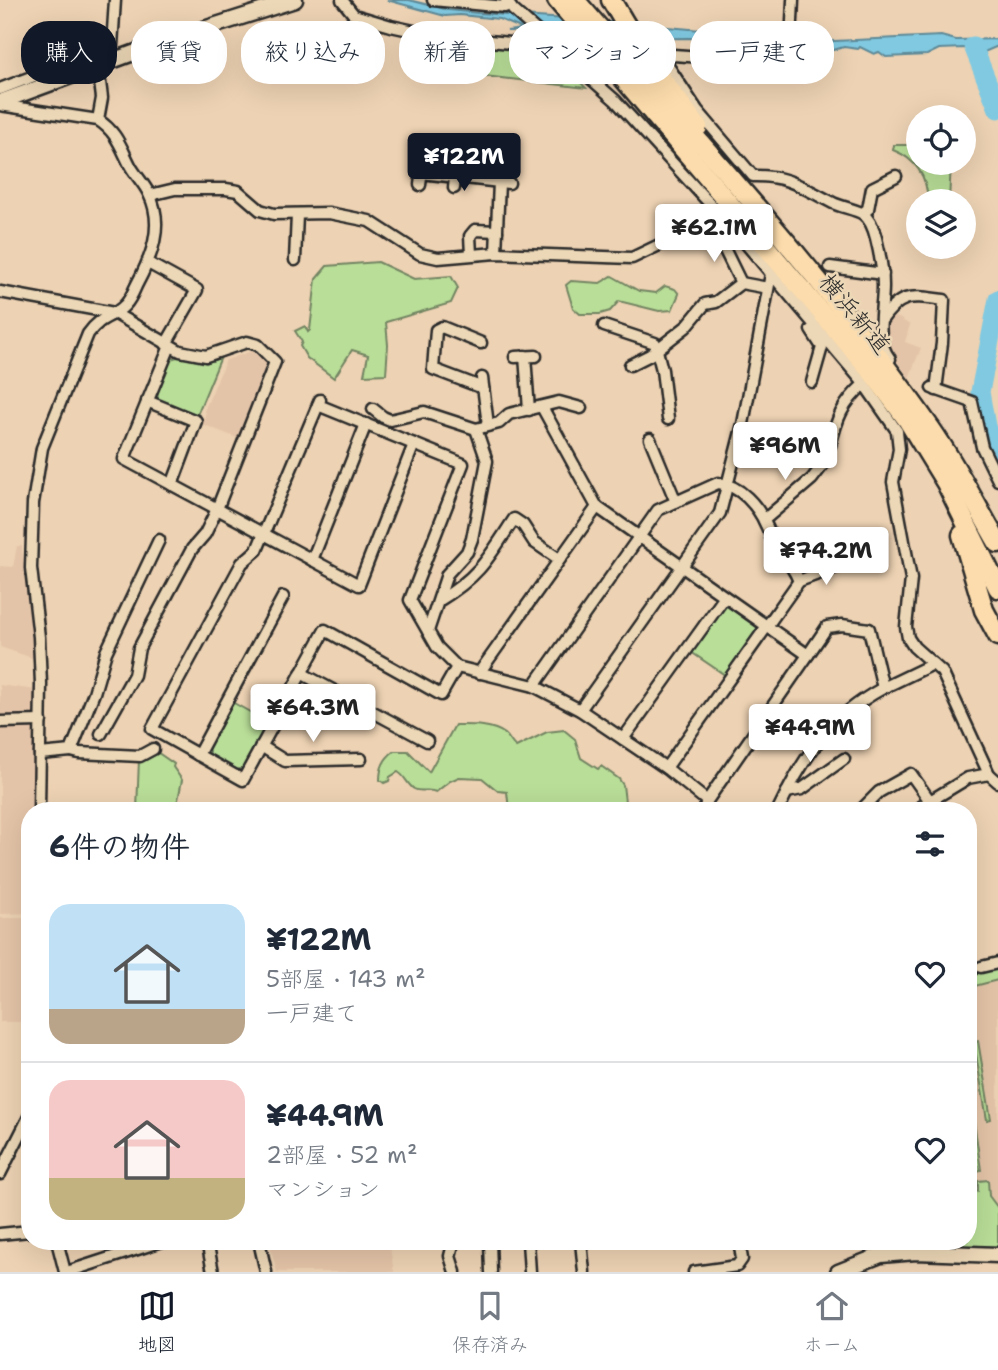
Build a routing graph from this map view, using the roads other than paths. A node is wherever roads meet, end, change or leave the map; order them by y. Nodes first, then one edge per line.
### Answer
1 (115, 0) edge
2 (295, 0) edge
3 (433, 0) edge
4 (557, 0) edge
5 (575, 0) edge
6 (611, 0) edge
7 (793, 0) edge
8 (343, 2) edge
9 (508, 6) edge
10 (525, 21) edge
11 (578, 21) edge
12 (590, 21) edge
13 (509, 43) edge
14 (117, 59) edge
15 (50, 84) edge
16 (100, 84) edge
17 (597, 84) edge
18 (637, 84) edge
19 (640, 84) edge
20 (0, 89) edge
21 (0, 104) edge
22 (98, 120) junction
23 (896, 176) dead end
24 (420, 185) dead end
25 (150, 195) junction
26 (758, 213) junction
27 (863, 213) junction
28 (297, 215) junction
29 (725, 221) junction
30 (715, 230) junction
31 (497, 232) junction
32 (496, 253) junction
33 (471, 254) junction
34 (295, 260) dead end
35 (148, 263) junction
36 (830, 267) dead end
37 (771, 274) junction
38 (883, 274) junction
39 (741, 283) junction
40 (768, 288) junction
41 (0, 292) edge
42 (803, 311) junction
43 (114, 313) junction
44 (881, 321) junction
45 (604, 326) dead end
46 (474, 344) dead end
47 (168, 345) junction
48 (656, 348) junction
49 (525, 356) dead end
50 (886, 360) junction
51 (630, 365) dead end
52 (905, 378) dead end
53 (812, 382) dead end
54 (864, 384) junction
55 (147, 401) junction
56 (542, 407) junction
57 (581, 408) dead end
58 (373, 409) dead end
59 (529, 410) junction
60 (668, 419) dead end
61 (366, 425) junction
62 (488, 425) junction
63 (476, 429) junction
64 (650, 439) dead end
65 (414, 444) junction
66 (830, 446) dead end
67 (825, 462) dead end
68 (998, 480) edge
69 (946, 483) junction
70 (728, 484) junction
71 (172, 485) junction
72 (676, 502) junction
73 (597, 507) junction
74 (217, 509) junction
75 (764, 520) junction
76 (992, 528) edge
77 (265, 534) junction
78 (639, 537) junction
79 (159, 540) dead end
80 (998, 543) edge
81 (559, 559) junction
82 (312, 560) junction
83 (842, 565) dead end
84 (681, 568) junction
85 (799, 581) junction
86 (998, 588) edge
87 (283, 597) dead end
88 (724, 598) junction
89 (440, 600) junction
90 (767, 626) junction
91 (428, 631) junction
92 (998, 636) edge
93 (808, 655) junction
94 (933, 664) junction
95 (457, 667) junction
96 (301, 673) junction
97 (479, 673) junction
98 (534, 686) junction
99 (883, 688) junction
100 (580, 710) junction
101 (41, 721) junction
102 (0, 722) edge
103 (101, 734) dead end
104 (623, 739) junction
105 (427, 741) dead end
106 (261, 746) junction
107 (152, 749) dead end
108 (71, 751) junction
109 (40, 754) junction
110 (198, 755) junction
111 (361, 759) dead end
112 (844, 759) dead end
113 (666, 768) junction
114 (989, 774) junction
115 (998, 782) edge
116 (787, 792) junction
117 (930, 801) joint
118 (39, 802) edge
119 (704, 802) edge
120 (711, 802) edge
121 (782, 802) edge
122 (871, 802) edge
123 (998, 962) edge
124 (977, 969) dead end
125 (21, 1132) edge
126 (1, 1170) edge
127 (21, 1232) edge
128 (0, 1234) edge
129 (60, 1250) edge
130 (134, 1250) edge
131 (209, 1250) edge
132 (261, 1250) edge
133 (452, 1250) edge
134 (490, 1250) edge
135 (529, 1250) edge
136 (582, 1250) edge
137 (740, 1250) edge
138 (998, 1255) edge
139 (846, 1270) edge
140 (66, 1272) edge
141 (213, 1272) edge
142 (266, 1272) edge
143 (455, 1272) edge
144 (491, 1272) edge
145 (530, 1272) edge
146 (584, 1272) edge
147 (694, 1272) edge

1 - 20 street
2 - 14 main road
3 - 9 street
4 - 11 highway, 横浜新道
5 - 12 highway, 横浜新道
6 - 26 highway
7 - 27 street
8 - 13 street
9 - 10 street
15 - 21 main road
16 - 22 street
17 - 29 street
18 - 69 highway, 横浜新道
19 - 26 highway, 横浜新道
21 - 22 street
22 - 25 street
23 - 27 street
24 - 31 street
25 - 28 street
25 - 35 street
26 - 50 highway, 横浜新道
27 - 38 street
28 - 33 street
28 - 34 street
29 - 30 street
29 - 37 street
30 - 32 street
30 - 39 street
31 - 32 street
31 - 33 street
32 - 33 street
35 - 43 street
35 - 47 street
36 - 38 street
37 - 40 street
37 - 42 street
38 - 44 street
39 - 40 street
39 - 48 street
40 - 70 street
41 - 43 street
42 - 53 street
42 - 54 street
43 - 47 street
43 - 101 street
44 - 50 street
44 - 68 street
45 - 48 street
46 - 62 street
47 - 55 street
47 - 74 street
48 - 51 street
48 - 60 street
49 - 59 street
50 - 52 highway
50 - 76 highway, 横浜新道
54 - 66 street
54 - 94 street
55 - 71 street
55 - 71 street
56 - 57 street
56 - 59 street
56 - 73 street
58 - 63 street
59 - 62 street
61 - 65 street
61 - 77 street
61 - 82 street
62 - 63 street
63 - 89 street
64 - 72 street
65 - 82 street
65 - 91 street
67 - 75 street
69 - 86 highway, 横浜新道
69 - 92 highway
70 - 72 street
70 - 75 street
70 - 84 street
71 - 74 street
72 - 78 street
73 - 78 street
73 - 81 street
74 - 77 street
74 - 103 street
75 - 85 street
76 - 80 highway, 横浜新道
77 - 82 street
77 - 110 street
78 - 84 street
78 - 98 street
79 - 108 street
81 - 89 street
81 - 97 street
83 - 85 street
84 - 88 street
84 - 100 street
85 - 90 street
87 - 110 street
88 - 90 street
88 - 104 street
89 - 91 street
90 - 93 street
90 - 113 street
91 - 95 street
93 - 99 street
93 - 120 street
94 - 99 street
94 - 114 street
95 - 96 street
95 - 97 street
96 - 105 street
96 - 106 street
97 - 98 street
98 - 100 street
99 - 116 street
100 - 104 street
101 - 102 street
101 - 109 street
104 - 113 street
106 - 110 street
106 - 111 street
107 - 108 street
108 - 109 street
109 - 118 street
112 - 116 street
113 - 119 street
114 - 115 street
114 - 117 street
116 - 121 street
117 - 122 street
123 - 124 street
125 - 126 street
127 - 128 street
129 - 140 street
130 - 140 street
131 - 141 street
132 - 142 street
133 - 143 street
134 - 144 street
135 - 145 street
136 - 146 street
137 - 147 street
138 - 139 main road

